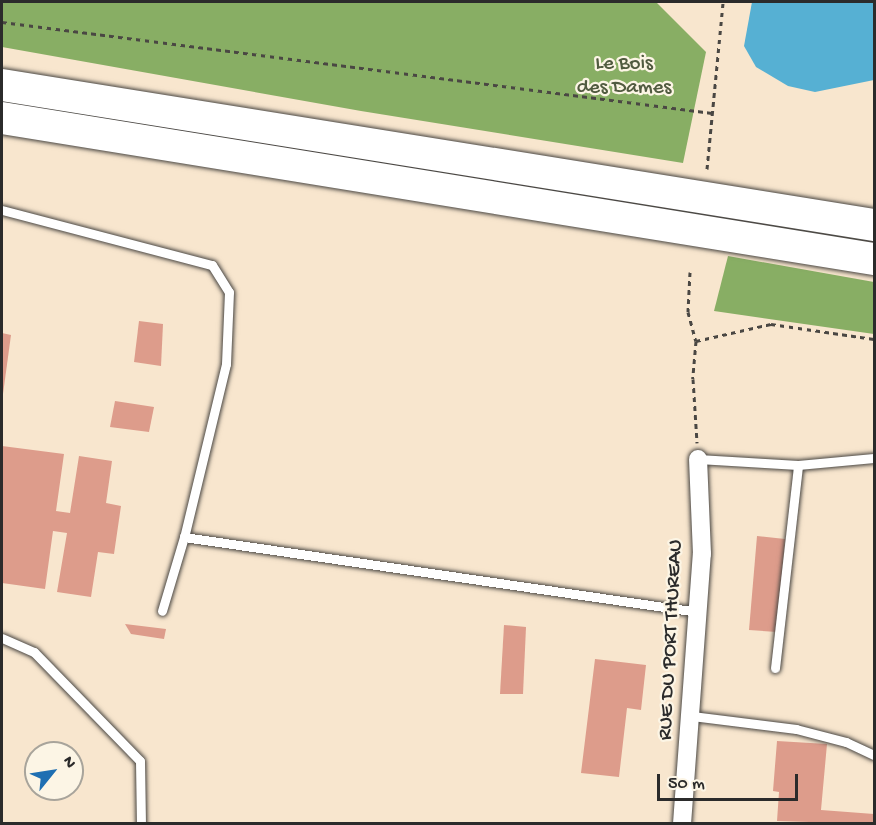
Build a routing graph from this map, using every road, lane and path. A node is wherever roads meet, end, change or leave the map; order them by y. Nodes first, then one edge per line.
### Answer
1 (723, 2) edge
2 (2, 22) edge
3 (2, 85) edge
4 (712, 113) junction
5 (2, 118) edge
6 (707, 169) dead end
7 (2, 210) edge
8 (874, 225) edge
9 (874, 259) edge
10 (690, 272) dead end
11 (874, 339) edge
12 (696, 341) junction
13 (874, 458) edge
14 (698, 459) junction
15 (798, 465) junction
16 (184, 537) junction
17 (162, 611) dead end
18 (698, 612) junction
19 (2, 638) edge
20 (775, 668) dead end
21 (692, 716) junction
22 (874, 755) edge
23 (141, 824) edge
24 (682, 824) edge

1 - 4 path
2 - 4 path
3 - 8 highway
4 - 6 path
5 - 9 highway
7 - 16 lane
10 - 12 path
11 - 12 path
12 - 14 path
13 - 15 lane
14 - 15 lane
14 - 18 street, RUE DU PORT THUREAU
15 - 20 lane
16 - 17 lane
16 - 18 lane
18 - 21 street, RUE DU PORT THUREAU
19 - 23 lane
21 - 22 lane
21 - 24 street, RUE DU PORT THUREAU

